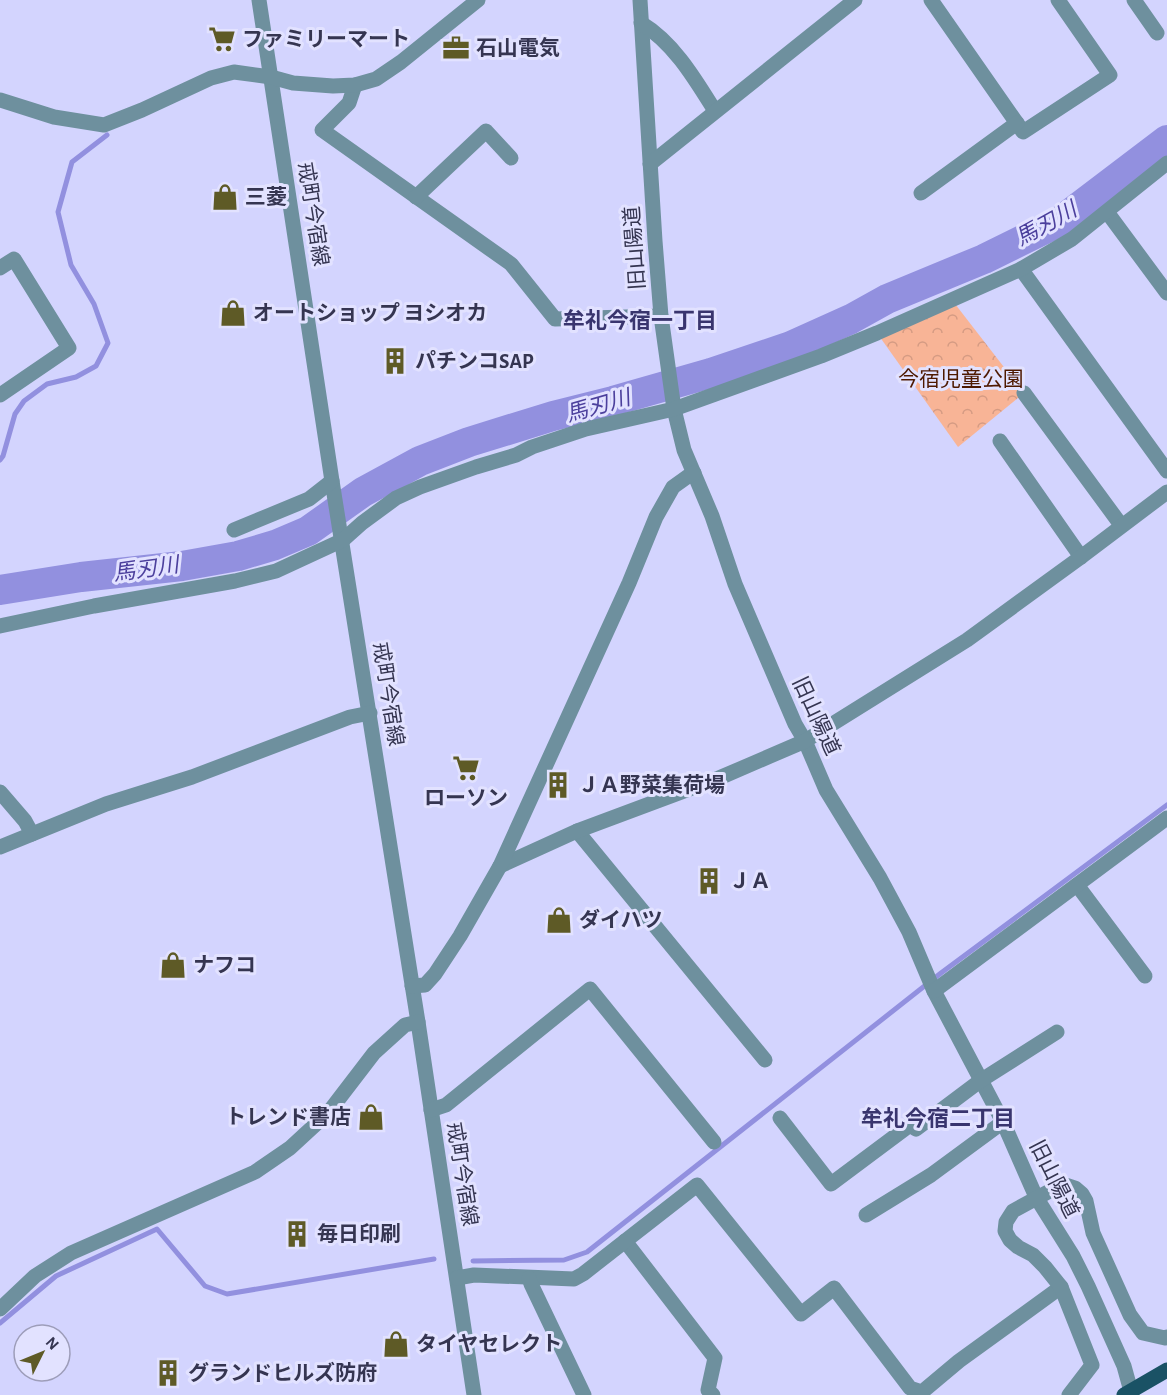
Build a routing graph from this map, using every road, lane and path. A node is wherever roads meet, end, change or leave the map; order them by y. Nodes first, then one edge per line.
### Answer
1 (259, 0) edge
2 (478, 0) edge
3 (640, 0) edge
4 (855, 0) edge
5 (930, 0) edge
6 (1058, 0) edge
7 (1134, 0) edge
8 (641, 23) junction
9 (1157, 33) dead end
10 (271, 77) junction
11 (356, 85) junction
12 (0, 100) edge
13 (715, 111) junction
14 (1017, 123) junction
15 (511, 158) dead end
16 (1167, 163) edge
17 (650, 164) junction
18 (921, 193) dead end
19 (416, 197) junction
20 (1107, 212) junction
21 (0, 268) edge
22 (1021, 269) junction
23 (1167, 293) edge
24 (661, 316) junction
25 (1024, 393) dead end
26 (0, 395) edge
27 (673, 405) junction
28 (1000, 441) dead end
29 (1167, 471) edge
30 (694, 473) junction
31 (333, 485) junction
32 (1167, 492) edge
33 (1121, 525) junction
34 (234, 530) dead end
35 (342, 536) junction
36 (1081, 557) junction
37 (0, 626) edge
38 (369, 713) junction
39 (805, 741) junction
40 (0, 792) edge
41 (1167, 818) edge
42 (577, 831) junction
43 (32, 834) junction
44 (0, 847) edge
45 (500, 866) junction
46 (1077, 885) junction
47 (1145, 976) dead end
48 (412, 986) junction
49 (934, 991) junction
50 (418, 1022) junction
51 (1057, 1032) dead end
52 (765, 1060) dead end
53 (980, 1081) junction
54 (431, 1110) junction
55 (780, 1118) dead end
56 (1003, 1122) junction
57 (714, 1142) dead end
58 (1036, 1197) junction
59 (866, 1215) dead end
60 (625, 1241) junction
61 (457, 1278) junction
62 (530, 1278) junction
63 (1061, 1287) junction
64 (0, 1309) edge
65 (1167, 1337) edge
66 (1167, 1370) edge
67 (1129, 1393) edge
68 (474, 1395) edge
69 (584, 1395) edge
70 (713, 1395) edge
71 (1069, 1395) edge

1 - 10 street, 戒町今宿線
2 - 11 street
3 - 8 street, 旧山陽道
4 - 13 street
5 - 14 street
6 - 14 street
7 - 9 street
8 - 13 street
8 - 17 street, 旧山陽道
10 - 11 street
10 - 12 street
10 - 31 street, 戒町今宿線
11 - 19 street
13 - 17 street
14 - 18 street
15 - 19 street
16 - 20 street
17 - 24 street, 旧山陽道
19 - 24 street
20 - 22 street
20 - 23 street
21 - 26 street
22 - 27 street
22 - 29 street
24 - 27 street, 旧山陽道
25 - 33 street
27 - 30 street, 旧山陽道
27 - 35 street
28 - 36 street
30 - 39 street, 旧山陽道
30 - 45 street
31 - 34 street
31 - 35 street, 戒町今宿線
32 - 33 street
33 - 36 street
35 - 37 street
35 - 38 street, 戒町今宿線
36 - 39 street
38 - 43 street
38 - 48 street, 戒町今宿線
39 - 42 street
39 - 49 street, 旧山陽道
40 - 43 street
41 - 46 street
42 - 45 street
42 - 52 street
43 - 44 street
45 - 48 street
46 - 47 street
46 - 49 street
48 - 50 street, 戒町今宿線
49 - 53 street, 旧山陽道
50 - 54 street, 戒町今宿線
50 - 64 street
51 - 53 street
53 - 55 street
53 - 56 street, 旧山陽道
54 - 57 street
54 - 61 street, 戒町今宿線
56 - 58 street, 旧山陽道
56 - 59 street
58 - 63 street
58 - 65 street
58 - 67 street, 旧山陽道
60 - 62 street
60 - 63 street
60 - 70 street
61 - 62 street
61 - 68 street, 戒町今宿線
62 - 69 street
63 - 71 street
66 - 67 main road

